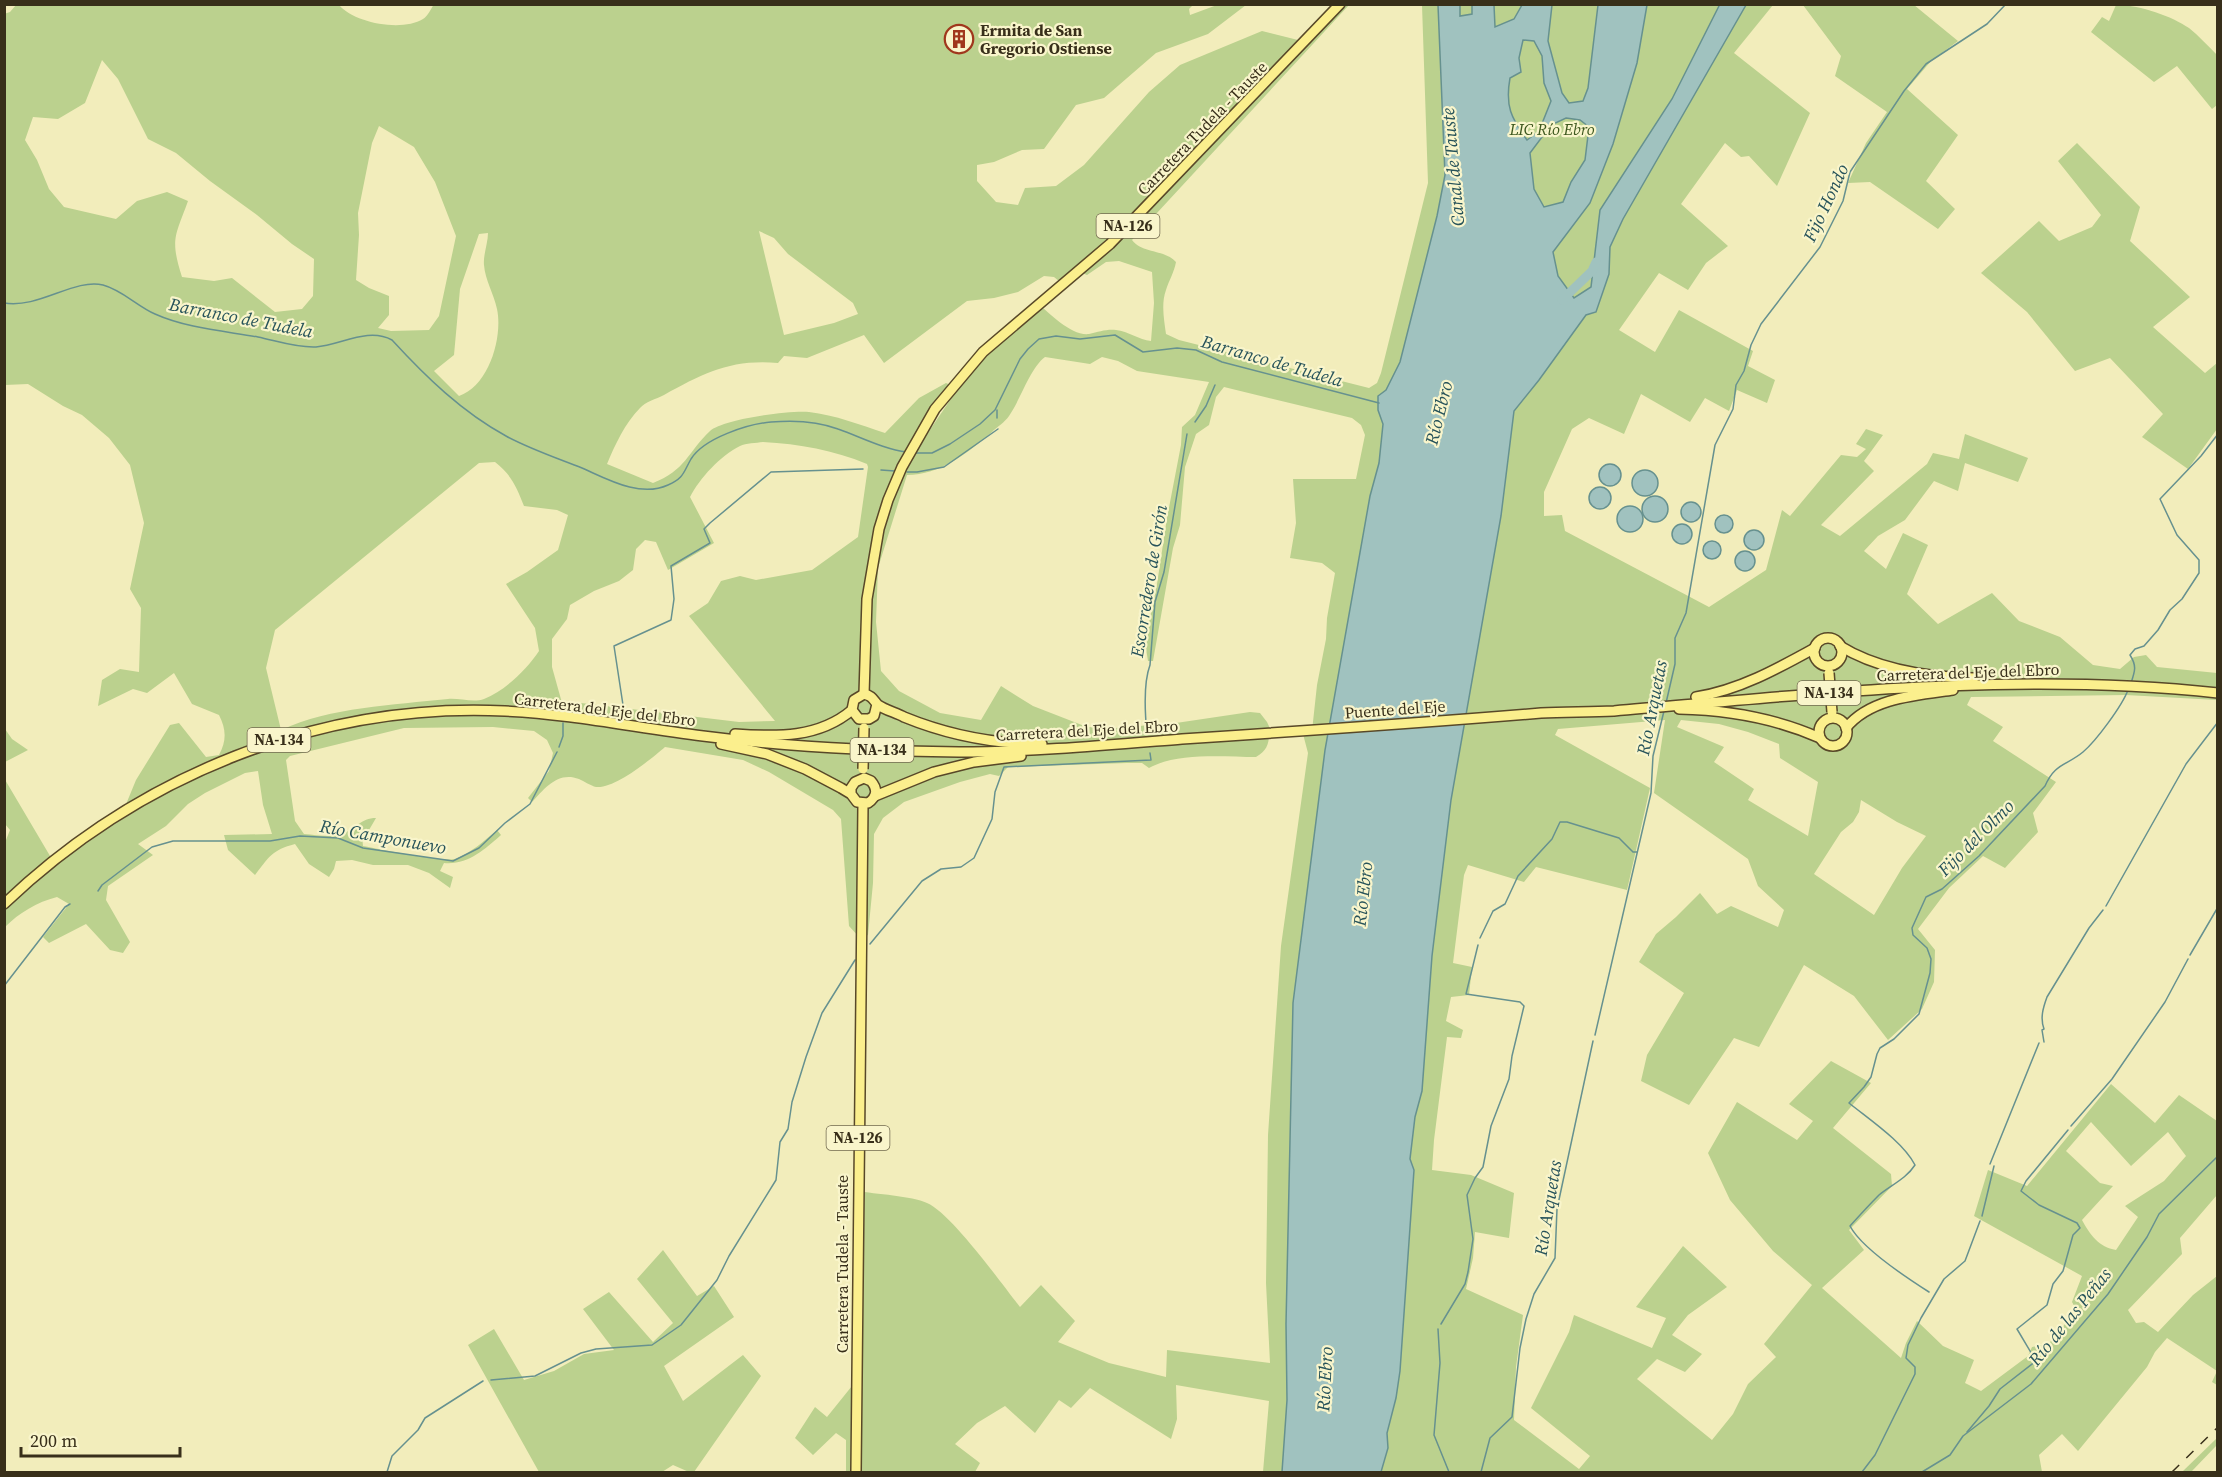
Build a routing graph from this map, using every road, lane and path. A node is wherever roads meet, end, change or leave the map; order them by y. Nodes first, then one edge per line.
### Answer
1 (1340, 4) edge
2 (1840, 646) junction
3 (1815, 648) junction
4 (1829, 670) junction
5 (2048, 684) junction
6 (2102, 685) junction
7 (2217, 693) edge
8 (864, 694) junction
9 (877, 705) junction
10 (852, 710) junction
11 (1576, 711) junction
12 (1611, 711) junction
13 (1541, 713) joint
14 (1832, 715) junction
15 (599, 721) junction
16 (864, 724) junction
17 (1846, 728) junction
18 (648, 729) junction
19 (1252, 735) joint
20 (1820, 738) junction
21 (1164, 741) junction
22 (1117, 744) junction
23 (864, 774) junction
24 (851, 794) junction
25 (875, 796) junction
26 (863, 804) junction
27 (4, 904) edge
28 (856, 1473) edge

1 - 8 main road, Carretera Tudela - Tauste / NA-126
2 - 3 main road
2 - 4 main road
2 - 5 main road
3 - 4 main road
3 - 11 main road
4 - 14 main road, bridge
5 - 6 main road, Carretera del Eje del Ebro / NA-134
5 - 12 main road, Carretera del Eje del Ebro / NA-134
6 - 7 main road, Carretera del Eje del Ebro / NA-134
6 - 17 main road
8 - 9 main road
8 - 10 main road
9 - 16 main road
9 - 22 main road
10 - 15 main road
10 - 16 main road
11 - 12 main road, Carretera del Eje del Ebro / NA-134
11 - 13 main road, Carretera del Eje del Ebro / NA-134
12 - 20 main road
13 - 19 main road, Puente del Eje / NA-134
14 - 17 main road
14 - 20 main road
15 - 18 main road, Carretera del Eje del Ebro / NA-134
15 - 27 main road, Carretera del Eje del Ebro / NA-134
16 - 23 main road, bridge
17 - 20 main road
18 - 22 main road, Carretera del Eje del Ebro / NA-134
18 - 24 main road
19 - 21 main road, Carretera del Eje del Ebro / NA-134
21 - 22 main road, Carretera del Eje del Ebro / NA-134
21 - 25 main road
23 - 24 main road
23 - 25 main road
24 - 26 main road
25 - 26 main road
26 - 28 main road, Carretera Tudela - Tauste / NA-126

